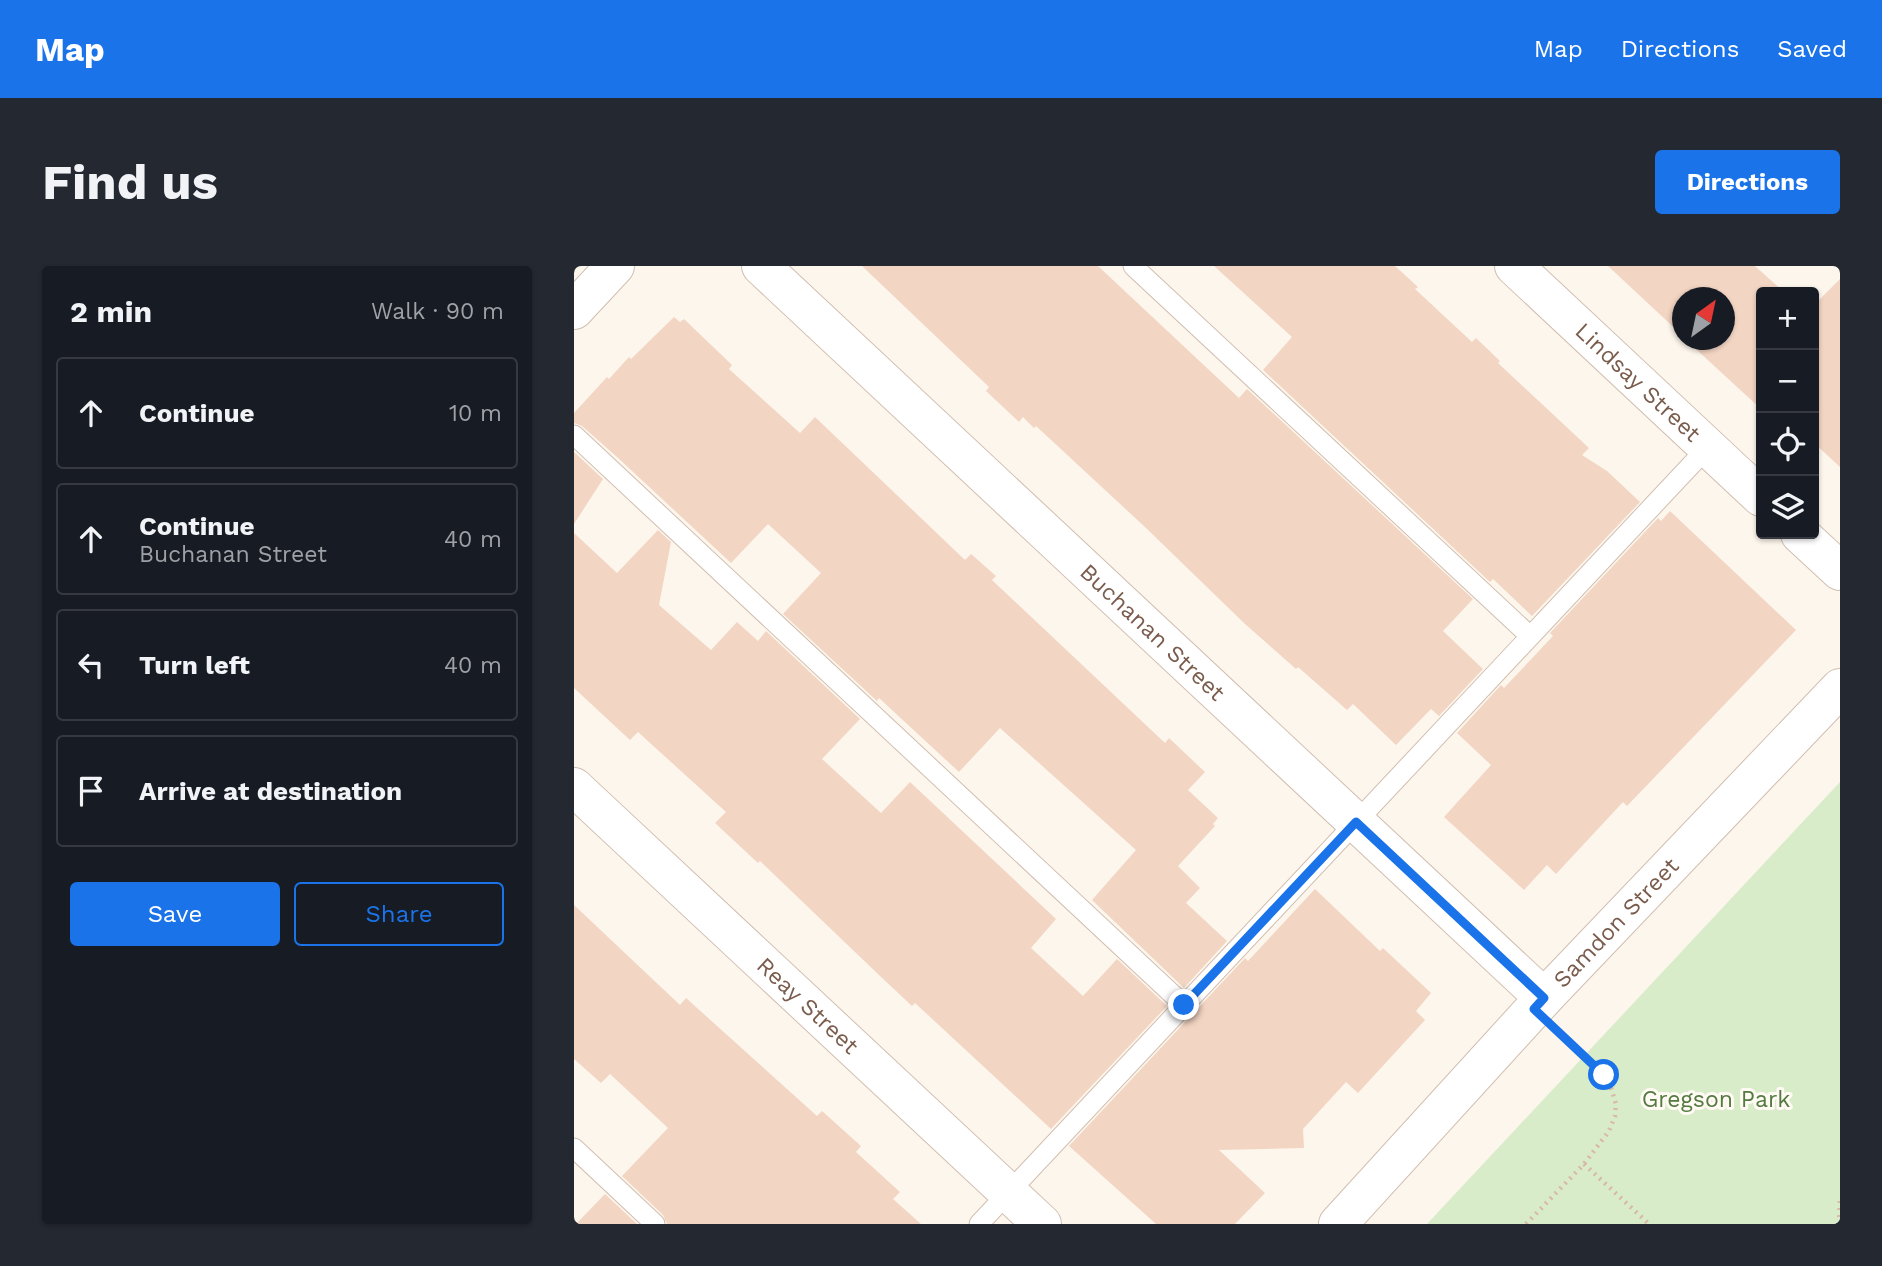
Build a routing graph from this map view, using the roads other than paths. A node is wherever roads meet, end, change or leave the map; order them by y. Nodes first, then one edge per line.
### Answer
1 (615, 266) edge
2 (761, 266) edge
3 (1133, 266) edge
4 (1514, 266) edge
5 (574, 310) edge
6 (574, 435) edge
7 (1707, 447) junction
8 (1756, 492) edge
9 (1805, 539) edge
10 (1840, 571) edge
11 (1530, 636) junction
12 (1840, 688) edge
13 (574, 787) edge
14 (1356, 822) junction
15 (1539, 1003) junction
16 (1184, 1005) junction
17 (574, 1148) edge
18 (1008, 1193) junction
19 (655, 1224) edge
20 (979, 1224) edge
21 (1042, 1224) edge
22 (1338, 1224) edge

1 - 5 street
2 - 14 street, Buchanan Street
3 - 11 lane
4 - 7 street, Lindsay Street
6 - 16 lane
7 - 8 street, Lindsay Street
7 - 11 lane
9 - 10 street
11 - 14 lane
12 - 15 street, Samdon Street
13 - 18 street, Reay Street
14 - 15 street, Buchanan Street
14 - 16 lane
15 - 22 street, Samdon Street
16 - 18 lane
17 - 19 lane
18 - 20 lane
18 - 21 street, Reay Street

